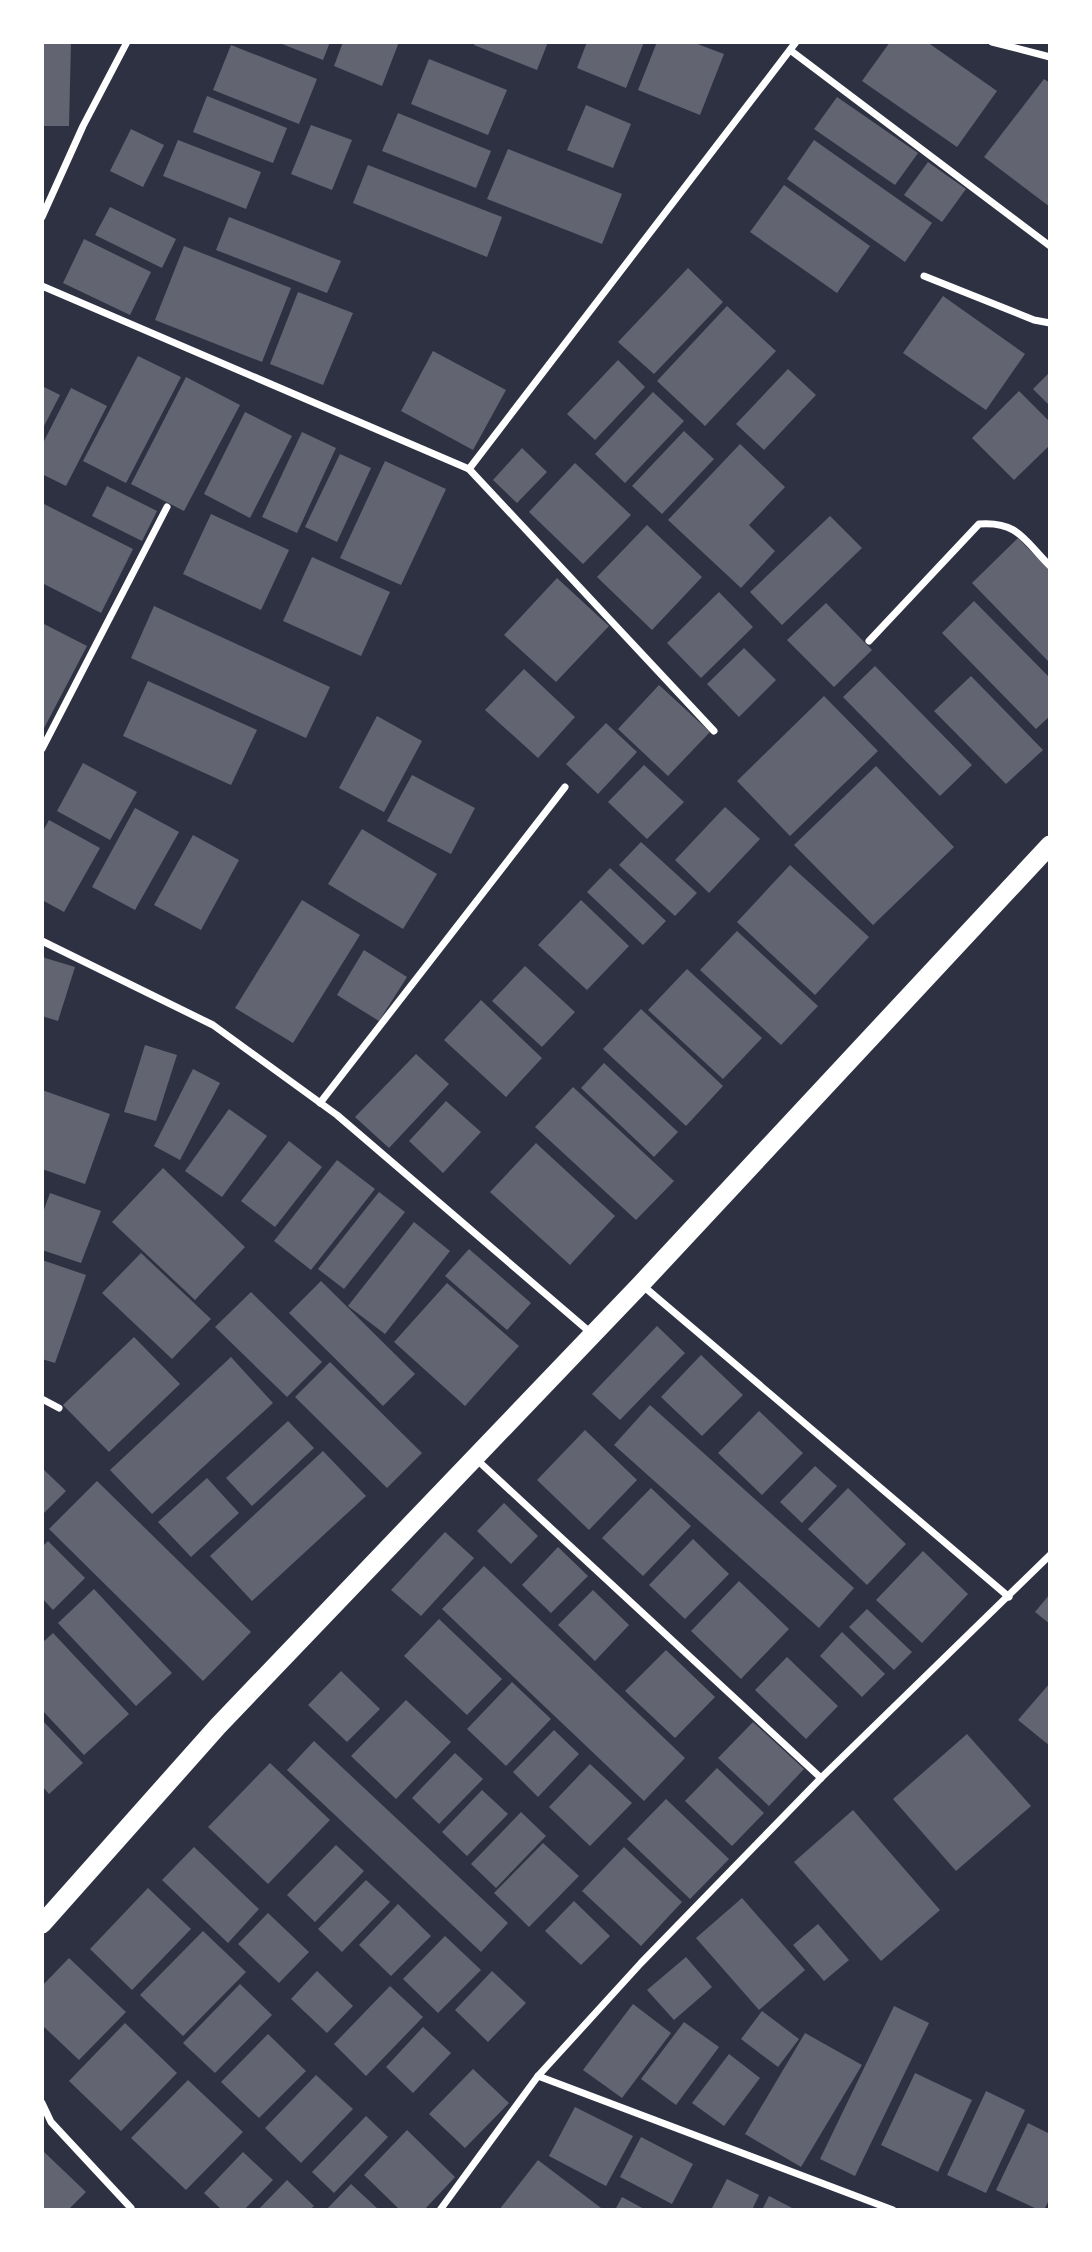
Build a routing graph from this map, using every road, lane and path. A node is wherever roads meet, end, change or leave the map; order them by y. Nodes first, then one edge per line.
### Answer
1 (127, 42) edge
2 (796, 42) edge
3 (992, 42) edge
4 (790, 50) junction
5 (1050, 57) edge
6 (42, 217) edge
7 (1050, 246) edge
8 (924, 276) dead end
9 (42, 286) edge
10 (1050, 323) edge
11 (469, 469) junction
12 (167, 507) dead end
13 (1050, 566) edge
14 (869, 641) dead end
15 (714, 731) dead end
16 (42, 749) edge
17 (565, 787) dead end
18 (1050, 845) edge
19 (42, 941) edge
20 (320, 1103) junction
21 (640, 1284) junction
22 (593, 1335) junction
23 (42, 1399) edge
24 (59, 1408) dead end
25 (475, 1458) junction
26 (1050, 1555) edge
27 (1009, 1597) junction
28 (821, 1779) junction
29 (42, 1924) edge
30 (538, 2076) junction
31 (42, 2102) edge
32 (131, 2208) dead end
33 (440, 2210) edge
34 (893, 2210) edge

1 - 6 street
2 - 4 street
3 - 5 street
4 - 7 street
4 - 11 street
8 - 10 street
9 - 11 street
11 - 15 street
12 - 16 street
13 - 14 street
17 - 20 street
18 - 21 highway
19 - 20 street
20 - 22 street
21 - 22 highway
21 - 27 street
22 - 25 highway
23 - 24 street
25 - 28 street
25 - 29 highway
26 - 27 street
27 - 28 street
28 - 30 street
30 - 33 street
30 - 34 street
31 - 32 street

